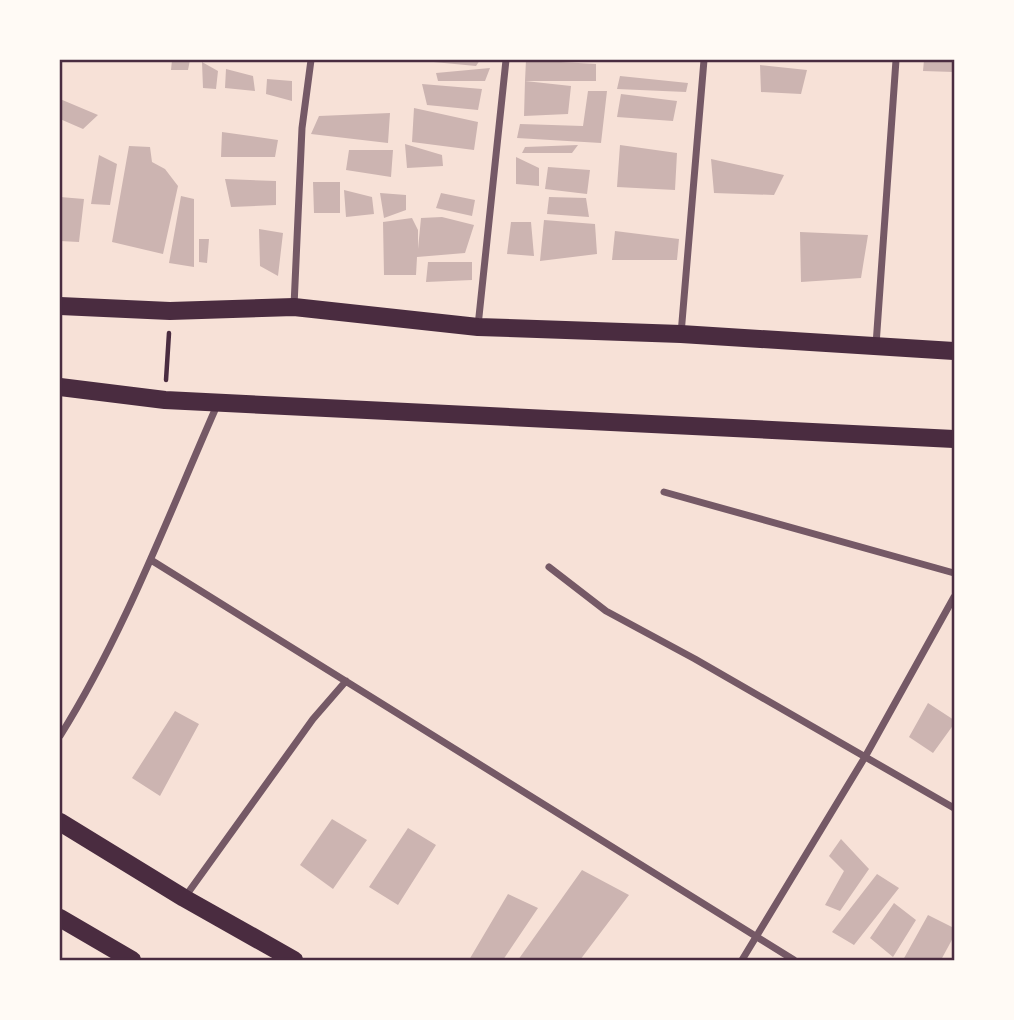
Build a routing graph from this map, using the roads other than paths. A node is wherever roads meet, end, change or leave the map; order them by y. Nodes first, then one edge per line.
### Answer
1 (311, 60) edge
2 (506, 60) edge
3 (704, 60) edge
4 (896, 60) edge
5 (60, 306) edge
6 (294, 307) junction
7 (478, 327) junction
8 (681, 334) junction
9 (876, 346) junction
10 (954, 351) edge
11 (60, 387) edge
12 (218, 403) junction
13 (954, 439) edge
14 (664, 492) dead end
15 (151, 559) junction
16 (549, 567) dead end
17 (954, 573) edge
18 (954, 597) edge
19 (346, 681) junction
20 (60, 736) edge
21 (865, 757) junction
22 (954, 808) edge
23 (60, 822) edge
24 (184, 898) junction
25 (60, 918) edge
26 (755, 938) junction
27 (132, 961) edge
28 (294, 961) edge
29 (742, 961) edge
30 (794, 961) edge

1 - 6 street
2 - 7 street
3 - 8 street
4 - 9 street
5 - 6 main road
6 - 7 main road
7 - 8 main road
8 - 9 main road
9 - 10 main road
11 - 12 main road
12 - 13 main road
12 - 15 street
14 - 17 street
15 - 19 street
15 - 20 street
16 - 21 street
18 - 21 street
19 - 24 street
19 - 26 street
21 - 22 street
21 - 26 street
23 - 24 main road
24 - 28 main road
25 - 27 main road
26 - 29 street
26 - 30 street

